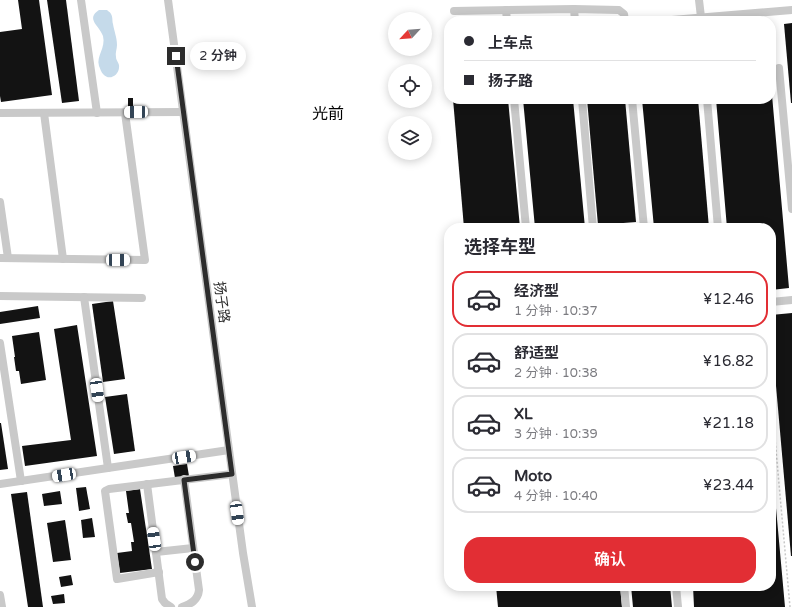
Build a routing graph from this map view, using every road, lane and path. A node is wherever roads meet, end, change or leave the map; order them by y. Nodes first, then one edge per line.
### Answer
1 (81, 0) edge
2 (168, 0) edge
3 (699, 0) edge
4 (574, 9) junction
5 (506, 10) junction
6 (792, 10) edge
7 (454, 11) dead end
8 (507, 16) edge
9 (575, 16) edge
10 (624, 16) edge
11 (701, 16) edge
12 (714, 16) edge
13 (780, 68) dead end
14 (514, 104) edge
15 (582, 104) edge
16 (632, 104) edge
17 (707, 104) edge
18 (183, 112) junction
19 (0, 113) edge
20 (44, 113) junction
21 (97, 113) junction
22 (126, 113) junction
23 (0, 202) edge
24 (792, 209) edge
25 (526, 223) edge
26 (593, 223) edge
27 (644, 223) edge
28 (718, 223) edge
29 (4, 258) edge
30 (63, 259) junction
31 (0, 296) edge
32 (84, 297) junction
33 (142, 298) dead end
34 (792, 300) edge
35 (776, 302) edge
36 (0, 343) edge
37 (229, 450) junction
38 (776, 450) edge
39 (108, 468) junction
40 (232, 474) junction
41 (184, 480) junction
42 (21, 481) junction
43 (0, 484) edge
44 (147, 484) junction
45 (193, 548) junction
46 (156, 552) junction
47 (159, 572) junction
48 (624, 591) edge
49 (676, 591) edge
50 (0, 595) edge
51 (2, 607) edge
52 (171, 607) edge
53 (182, 607) edge
54 (252, 607) edge
55 (626, 607) edge
56 (678, 607) edge
57 (790, 607) edge

1 - 21 street
2 - 18 street, 扬子路
3 - 11 street
4 - 5 street
4 - 9 street
4 - 10 street
5 - 7 street
5 - 8 street
6 - 12 street
13 - 24 street
14 - 25 street
15 - 26 street
16 - 27 street
17 - 28 street
18 - 22 street
18 - 37 street, 扬子路
19 - 20 street
20 - 21 street
20 - 30 street
21 - 22 street
22 - 30 street
23 - 29 street
29 - 30 street
31 - 32 street
32 - 33 street
32 - 39 street
34 - 35 street
36 - 42 street
37 - 39 street
37 - 40 street, 扬子路
38 - 57 path
39 - 42 street
40 - 41 street
40 - 54 street, 扬子路
41 - 44 street
41 - 45 street
42 - 43 street
44 - 46 street
44 - 47 street
45 - 46 street
45 - 53 street
46 - 47 street
47 - 52 street
48 - 55 street
49 - 56 street
50 - 51 street

